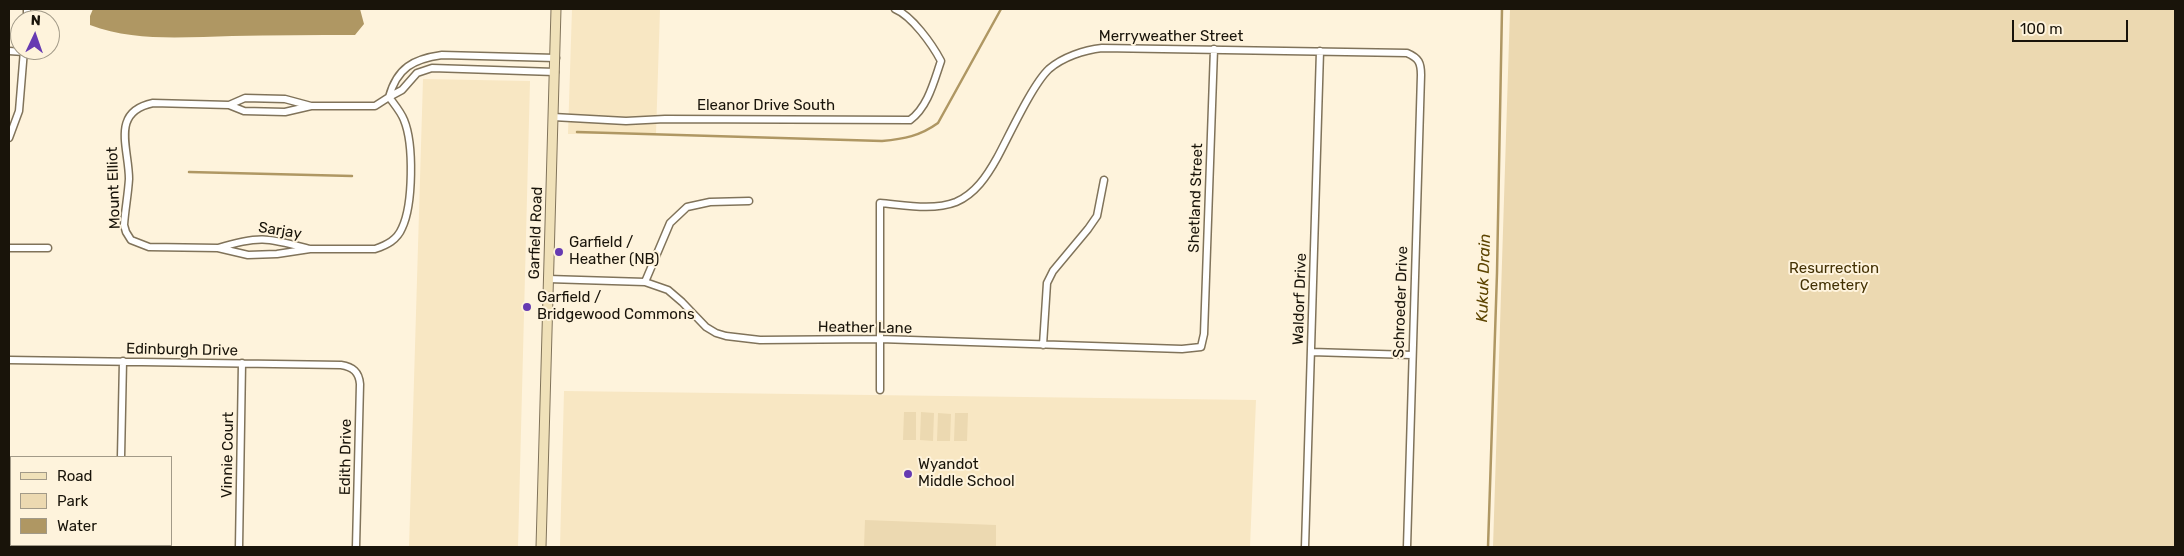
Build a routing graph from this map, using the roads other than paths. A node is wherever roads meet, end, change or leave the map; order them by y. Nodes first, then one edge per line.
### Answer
1 (556, 9) edge
2 (895, 9) edge
3 (1214, 49) junction
4 (1320, 51) junction
5 (474, 57) junction
6 (556, 58) junction
7 (1417, 58) joint
8 (23, 60) edge
9 (474, 69) junction
10 (555, 72) junction
11 (390, 97) junction
12 (230, 105) junction
13 (311, 106) junction
14 (553, 117) junction
15 (9, 138) edge
16 (1104, 180) dead end
17 (749, 201) dead end
18 (131, 240) joint
19 (9, 248) edge
20 (48, 248) dead end
21 (218, 248) junction
22 (310, 249) junction
23 (548, 279) junction
24 (644, 282) junction
25 (880, 340) junction
26 (1043, 345) junction
27 (1201, 347) joint
28 (1311, 352) junction
29 (1412, 355) junction
30 (9, 360) edge
31 (123, 361) junction
32 (242, 364) junction
33 (354, 369) joint
34 (880, 390) dead end
35 (121, 456) edge
36 (239, 547) edge
37 (356, 547) edge
38 (541, 547) edge
39 (1305, 547) edge
40 (1407, 547) edge

1 - 6 main road, Garfield Road
2 - 14 street, Eleanor Drive South
3 - 4 street, Merryweather Street
3 - 25 street, Merryweather Street
3 - 27 street, Shetland Street
4 - 7 street, Merryweather Street
4 - 28 street, Waldorf Drive
5 - 6 street
5 - 9 street
5 - 11 street
6 - 10 main road, Garfield Road
7 - 29 street, Schroeder Drive
8 - 15 street
9 - 10 street
9 - 11 street
10 - 14 main road, Garfield Road
11 - 13 street
11 - 22 street, Sarjay
12 - 13 street
12 - 13 street
12 - 18 street, Mount Elliot
14 - 23 main road, Garfield Road
16 - 26 street
17 - 24 street
18 - 21 street, Sarjay
19 - 20 street
21 - 22 street, Sarjay
21 - 22 street, Sarjay
23 - 24 street, Heather Lane
23 - 38 main road, Garfield Road
24 - 25 street, Heather Lane
25 - 26 street, Heather Lane
25 - 34 street
26 - 27 street, Heather Lane
28 - 29 street
28 - 39 street, Waldorf Drive
29 - 40 street, Schroeder Drive
30 - 31 street, Edinburgh Drive
31 - 32 street, Edinburgh Drive
31 - 35 street
32 - 33 street, Edinburgh Drive
32 - 36 street, Vinnie Court
33 - 37 street, Edith Drive

